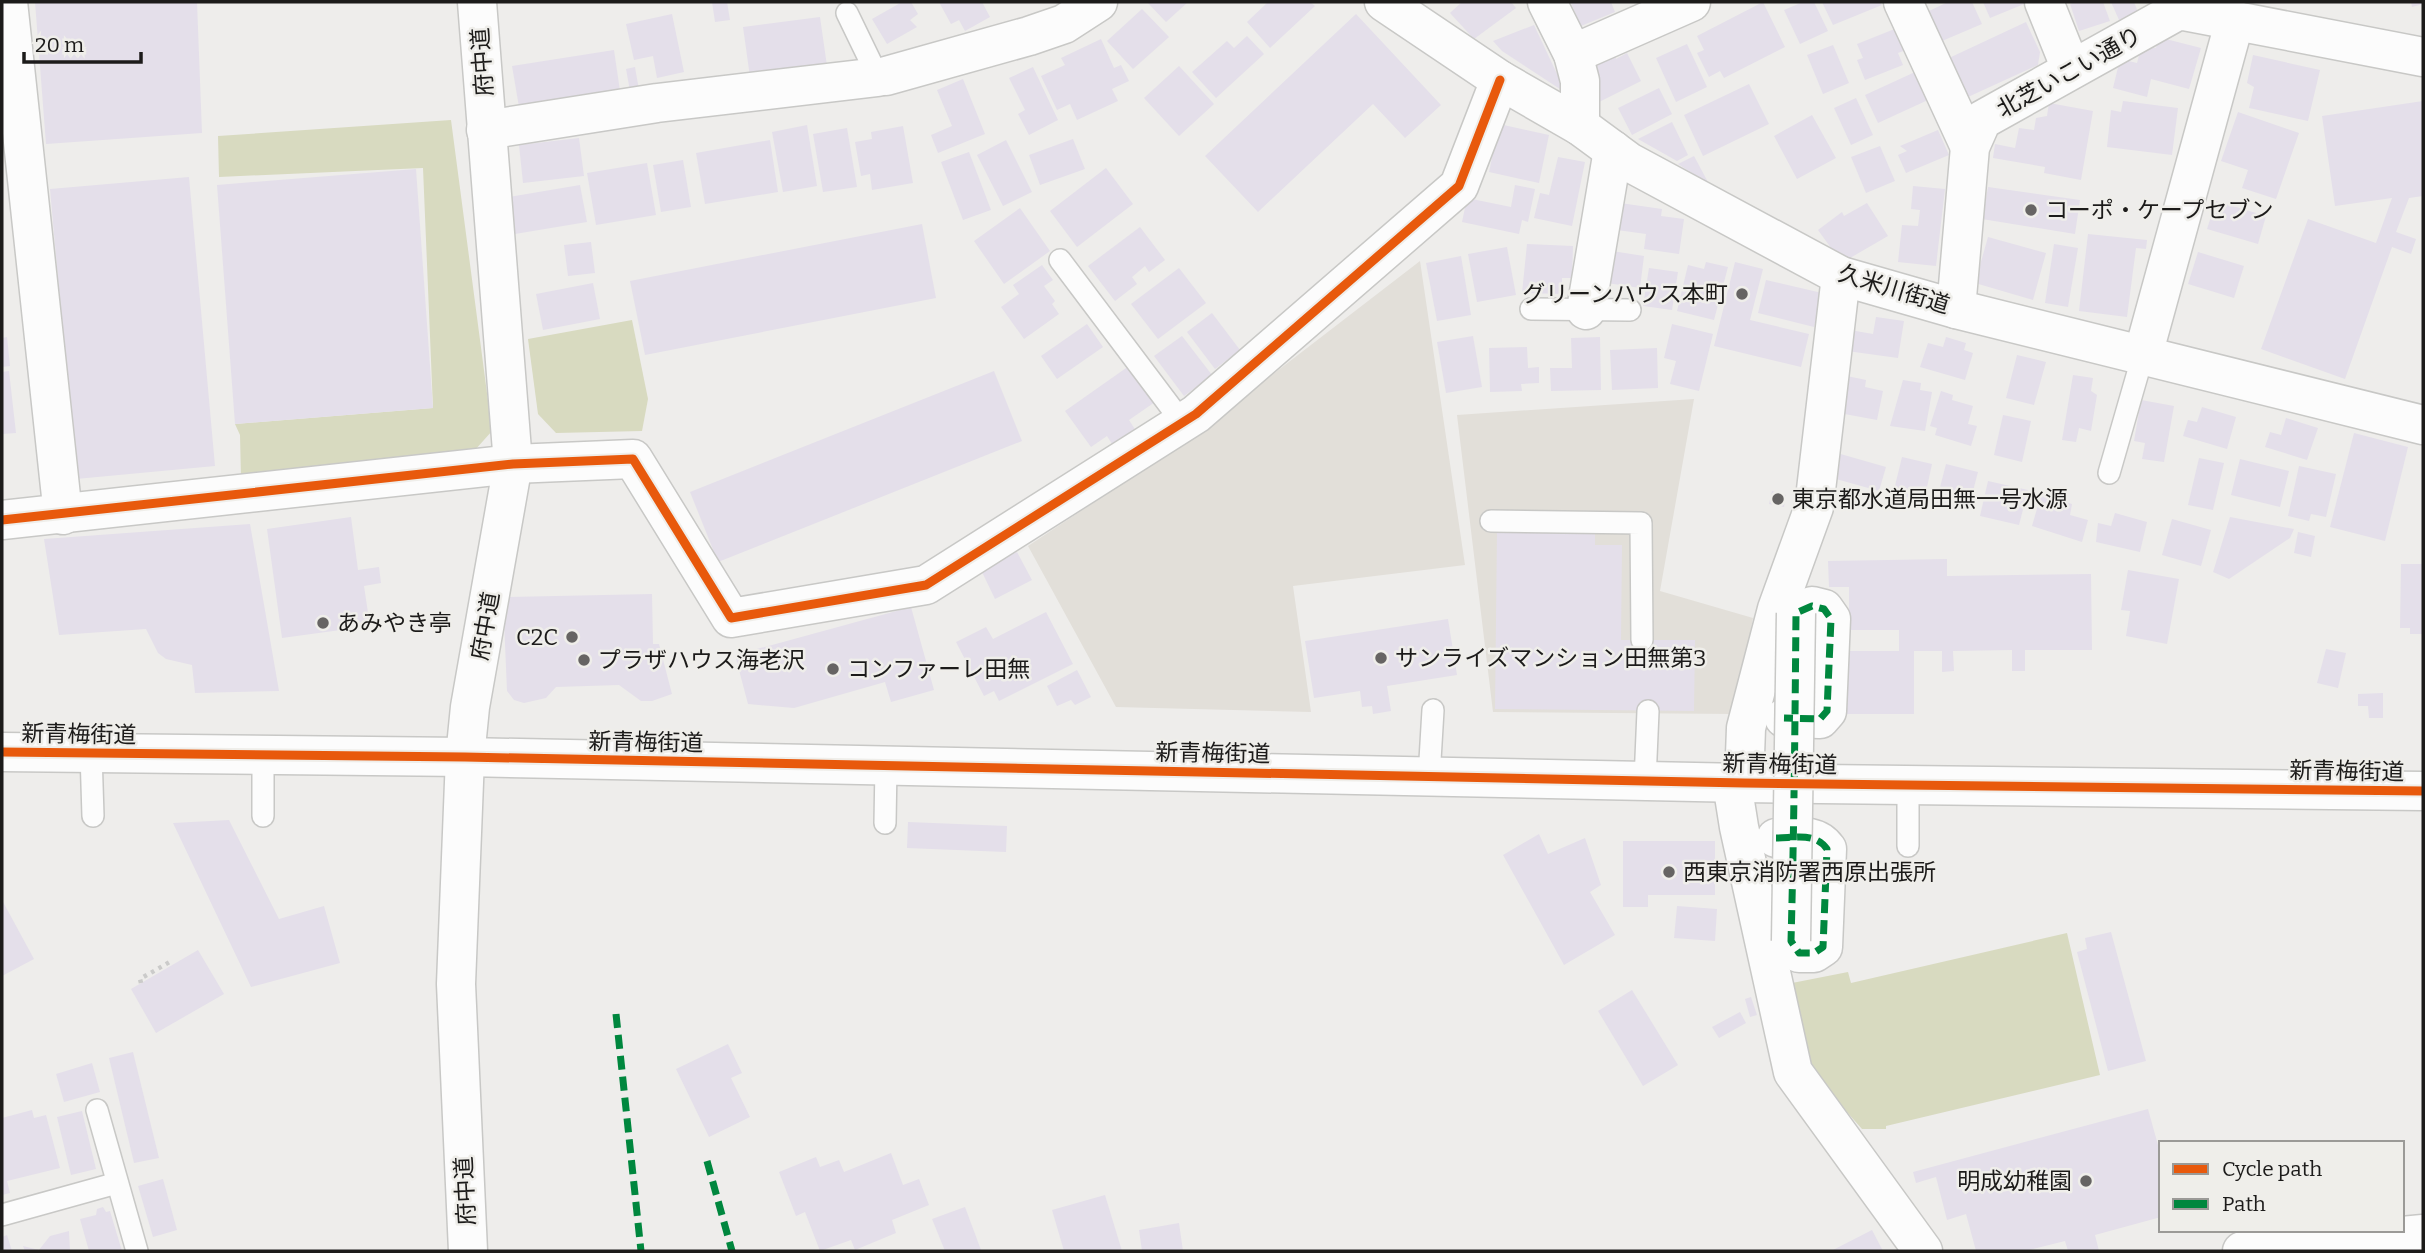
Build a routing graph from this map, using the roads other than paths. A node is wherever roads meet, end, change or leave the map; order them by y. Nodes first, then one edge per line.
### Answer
1 (8, 2) edge
2 (477, 2) edge
3 (1098, 2) edge
4 (1384, 2) edge
5 (1547, 2) edge
6 (1691, 2) edge
7 (1903, 2) edge
8 (2045, 2) edge
9 (2178, 6) edge
10 (847, 13) dead end
11 (2235, 20) junction
12 (1573, 54) junction
13 (2423, 57) edge
14 (8, 59) edge
15 (2071, 69) junction
16 (882, 76) junction
17 (1500, 80) junction
18 (1580, 126) junction
19 (486, 130) junction
20 (1970, 147) junction
21 (1613, 150) junction
22 (13, 162) edge
23 (1060, 260) dead end
24 (1841, 276) junction
25 (1531, 309) dead end
26 (1956, 309) junction
27 (1586, 310) junction
28 (1630, 310) dead end
29 (2143, 355) junction
30 (1182, 422) junction
31 (2423, 425) edge
32 (513, 464) junction
33 (2109, 473) dead end
34 (63, 515) junction
35 (2, 520) edge
36 (1491, 522) dead end
37 (1642, 640) dead end
38 (1433, 710) dead end
39 (1647, 710) dead end
40 (1784, 719) dead end
41 (2, 752) edge
42 (91, 753) junction
43 (263, 755) junction
44 (466, 757) junction
45 (886, 766) junction
46 (1429, 777) junction
47 (1645, 781) junction
48 (1738, 783) junction
49 (1908, 785) junction
50 (2423, 791) edge
51 (93, 816) dead end
52 (263, 817) dead end
53 (885, 823) dead end
54 (1776, 838) dead end
55 (1908, 846) dead end
56 (97, 1110) dead end
57 (117, 1183) junction
58 (2, 1215) edge
59 (2423, 1234) edge
60 (137, 1251) edge
61 (468, 1251) edge
62 (1923, 1251) edge
63 (2242, 1251) edge

1 - 14 street
2 - 19 street, 府中道
3 - 16 street
4 - 17 street, 久米川街道
5 - 12 street
6 - 12 street
7 - 20 street
8 - 15 street
9 - 11 street, 北芝いこい通り
9 - 15 street, 北芝いこい通り
10 - 16 lane
11 - 13 street, 北芝いこい通り
11 - 29 street
12 - 18 street
14 - 22 street
15 - 20 street, 北芝いこい通り
16 - 19 street
17 - 18 street, 久米川街道
17 - 30 street
18 - 21 street, 久米川街道
19 - 32 street, 府中道
20 - 26 street, 北芝いこい通り
21 - 24 street, 久米川街道
21 - 27 street
22 - 34 street
23 - 30 lane
24 - 26 street, 久米川街道
24 - 48 street
25 - 27 lane
26 - 29 street, 久米川街道
27 - 28 lane
29 - 31 street, 久米川街道
29 - 33 lane
30 - 32 street
32 - 34 street
32 - 44 street, 府中道
34 - 35 street
36 - 37 lane
38 - 46 lane
39 - 47 lane
40 - 54 street, bridge
41 - 42 street, 新青梅街道
42 - 43 street, 新青梅街道
42 - 51 lane
43 - 44 street, 新青梅街道
43 - 52 lane
44 - 45 street, 新青梅街道
44 - 61 street, 府中道
45 - 46 street, 新青梅街道
45 - 53 lane
46 - 47 street, 新青梅街道
47 - 48 street, 新青梅街道
48 - 49 street, 新青梅街道
48 - 62 street
49 - 50 street, 新青梅街道
49 - 55 lane
56 - 57 lane
57 - 58 lane
57 - 60 lane
59 - 63 street

